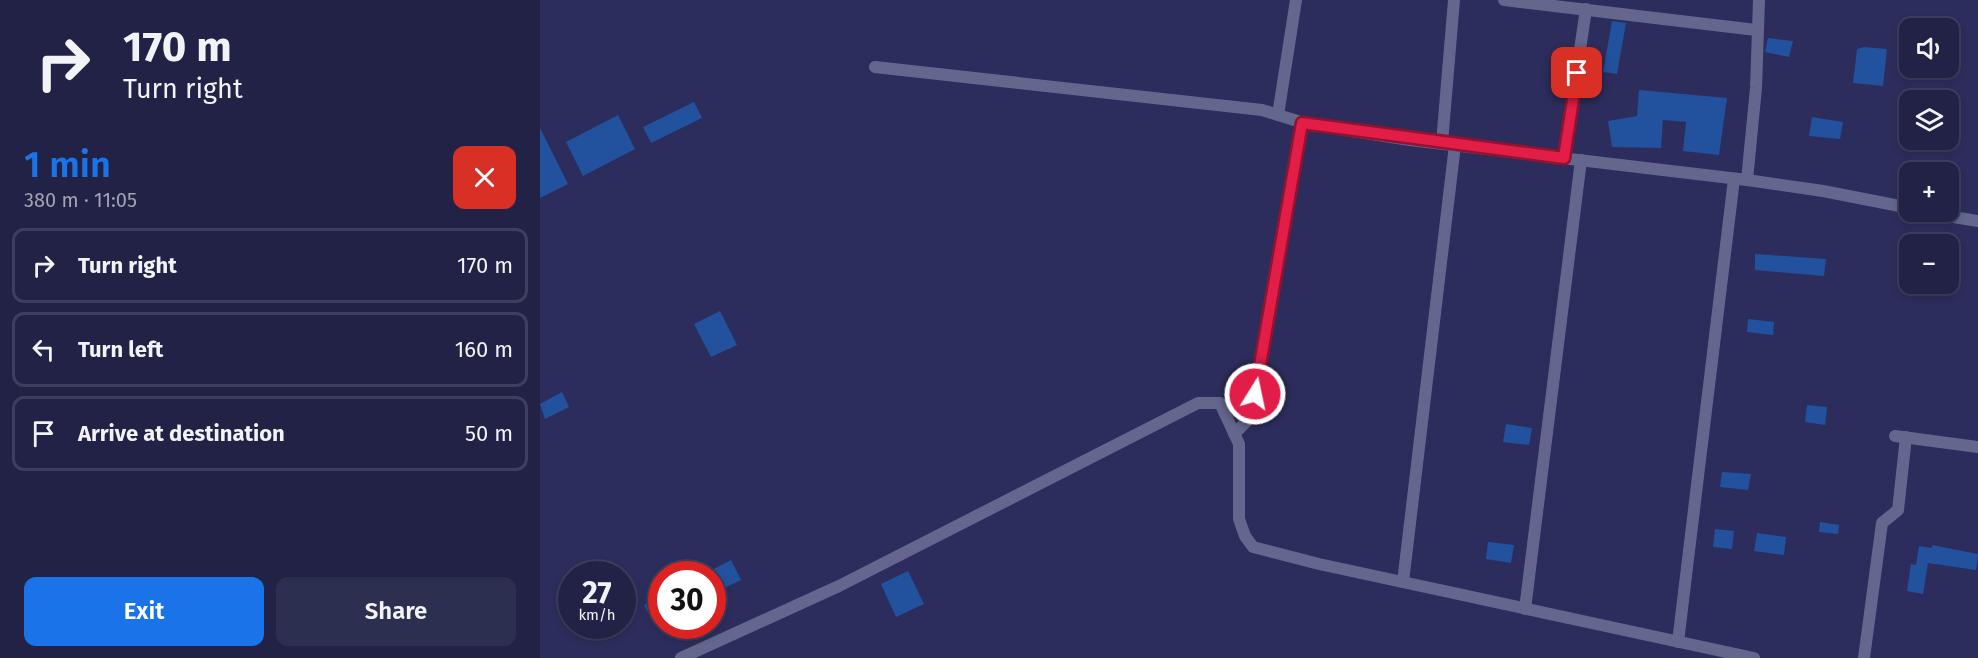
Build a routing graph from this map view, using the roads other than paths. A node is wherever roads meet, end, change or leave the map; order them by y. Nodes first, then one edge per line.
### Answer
1 (1296, 0) edge
2 (1454, 0) edge
3 (1504, 0) edge
4 (1759, 0) edge
5 (1586, 9) junction
6 (1756, 30) junction
7 (875, 67) dead end
8 (1278, 115) junction
9 (1302, 123) junction
10 (1442, 143) junction
11 (1455, 145) junction
12 (1564, 158) junction
13 (1581, 160) junction
14 (1741, 179) junction
15 (1899, 206) edge
16 (1959, 218) edge
17 (1978, 221) edge
18 (1234, 434) junction
19 (1978, 447) edge
20 (1403, 582) junction
21 (1525, 609) junction
22 (1678, 642) junction
23 (681, 658) edge
24 (1754, 658) edge
25 (1864, 658) edge

1 - 8 street
2 - 10 street
3 - 5 street
4 - 6 street
5 - 6 street
5 - 12 street
6 - 14 street
7 - 8 street
8 - 9 street
9 - 10 street
9 - 18 street
10 - 11 street
11 - 12 street
11 - 20 street
12 - 13 street
13 - 14 street
13 - 21 street
14 - 15 street
14 - 22 street
16 - 17 street
18 - 20 street
18 - 23 street
19 - 25 street
20 - 21 street
21 - 22 street
22 - 24 street

